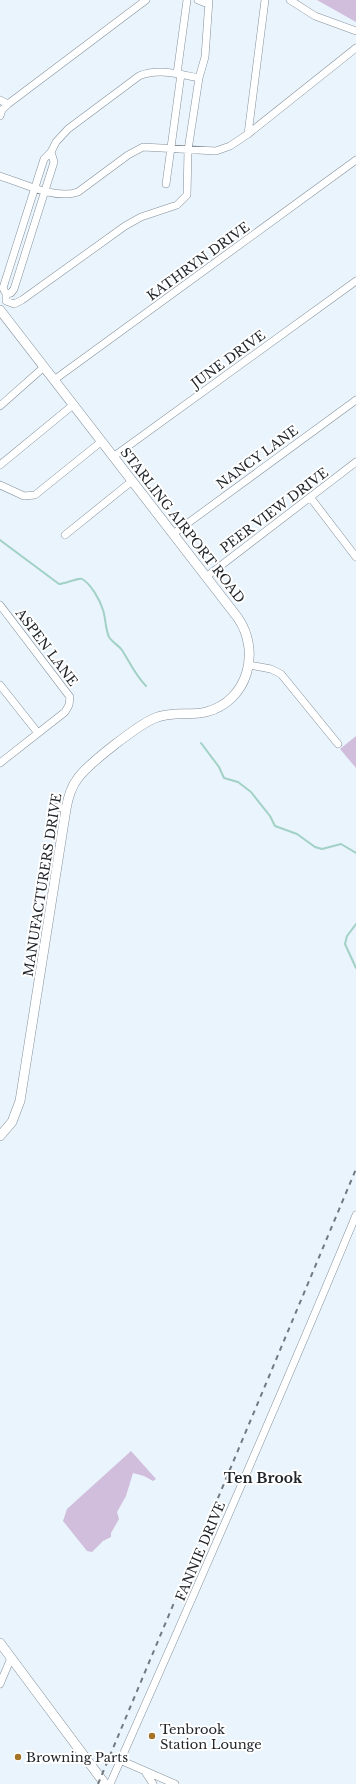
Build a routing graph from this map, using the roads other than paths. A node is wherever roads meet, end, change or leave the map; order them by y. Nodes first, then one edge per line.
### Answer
1 (146, 0) edge
2 (187, 0) edge
3 (198, 0) edge
4 (265, 0) edge
5 (290, 0) edge
6 (208, 2) edge
7 (356, 31) edge
8 (356, 48) edge
9 (179, 74) junction
10 (199, 78) junction
11 (0, 100) edge
12 (8, 104) junction
13 (0, 116) edge
14 (248, 134) junction
15 (172, 149) junction
16 (188, 150) junction
17 (52, 152) junction
18 (356, 160) edge
19 (0, 176) edge
20 (166, 184) dead end
21 (35, 187) junction
22 (45, 191) junction
23 (356, 281) edge
24 (4, 300) edge
25 (0, 310) edge
26 (44, 367) junction
27 (54, 380) junction
28 (356, 400) edge
29 (74, 405) junction
30 (0, 406) edge
31 (102, 442) junction
32 (113, 457) junction
33 (356, 462) edge
34 (0, 465) edge
35 (132, 481) junction
36 (0, 485) edge
37 (310, 497) junction
38 (173, 534) junction
39 (65, 535) dead end
40 (356, 557) edge
41 (206, 576) junction
42 (0, 605) edge
43 (249, 665) junction
44 (0, 685) edge
45 (38, 733) junction
46 (338, 744) dead end
47 (0, 764) edge
48 (0, 1136) edge
49 (356, 1215) edge
50 (0, 1643) edge
51 (11, 1658) junction
52 (0, 1684) edge
53 (120, 1760) junction
54 (146, 1773) junction
55 (105, 1784) edge
56 (110, 1784) edge
57 (153, 1784) edge
58 (175, 1784) edge

1 - 12 street
2 - 9 street
3 - 6 street
4 - 14 street
5 - 7 street
6 - 10 street
8 - 14 street
9 - 10 street
9 - 15 street
9 - 17 street
10 - 16 street
11 - 12 street
12 - 13 street
14 - 16 street
15 - 16 street
15 - 20 street
15 - 22 street
16 - 24 street
17 - 21 street
17 - 22 street
18 - 27 street, KATHRYN DRIVE
19 - 21 street
21 - 22 street
21 - 24 street
22 - 24 street
23 - 32 street, JUNE DRIVE
25 - 26 street, STARLING AIRPORT ROAD
26 - 27 street, STARLING AIRPORT ROAD
26 - 30 street
27 - 29 street, STARLING AIRPORT ROAD
28 - 38 street, NANCY LANE
29 - 31 street, STARLING AIRPORT ROAD
29 - 34 street
31 - 32 street, STARLING AIRPORT ROAD
31 - 36 street
32 - 35 street, STARLING AIRPORT ROAD
33 - 37 street, PEER VIEW DRIVE
35 - 38 street, STARLING AIRPORT ROAD
35 - 39 street
37 - 40 street
37 - 41 street, PEER VIEW DRIVE
38 - 41 street, STARLING AIRPORT ROAD
41 - 43 street, STARLING AIRPORT ROAD
42 - 45 street, ASPEN LANE
43 - 46 street
43 - 48 street, MANUFACTURERS DRIVE
44 - 45 street
45 - 47 street
49 - 53 street, FANNIE DRIVE
50 - 51 street
51 - 52 street
51 - 55 street
53 - 54 street
53 - 56 street, FANNIE DRIVE
54 - 57 street
54 - 58 street

